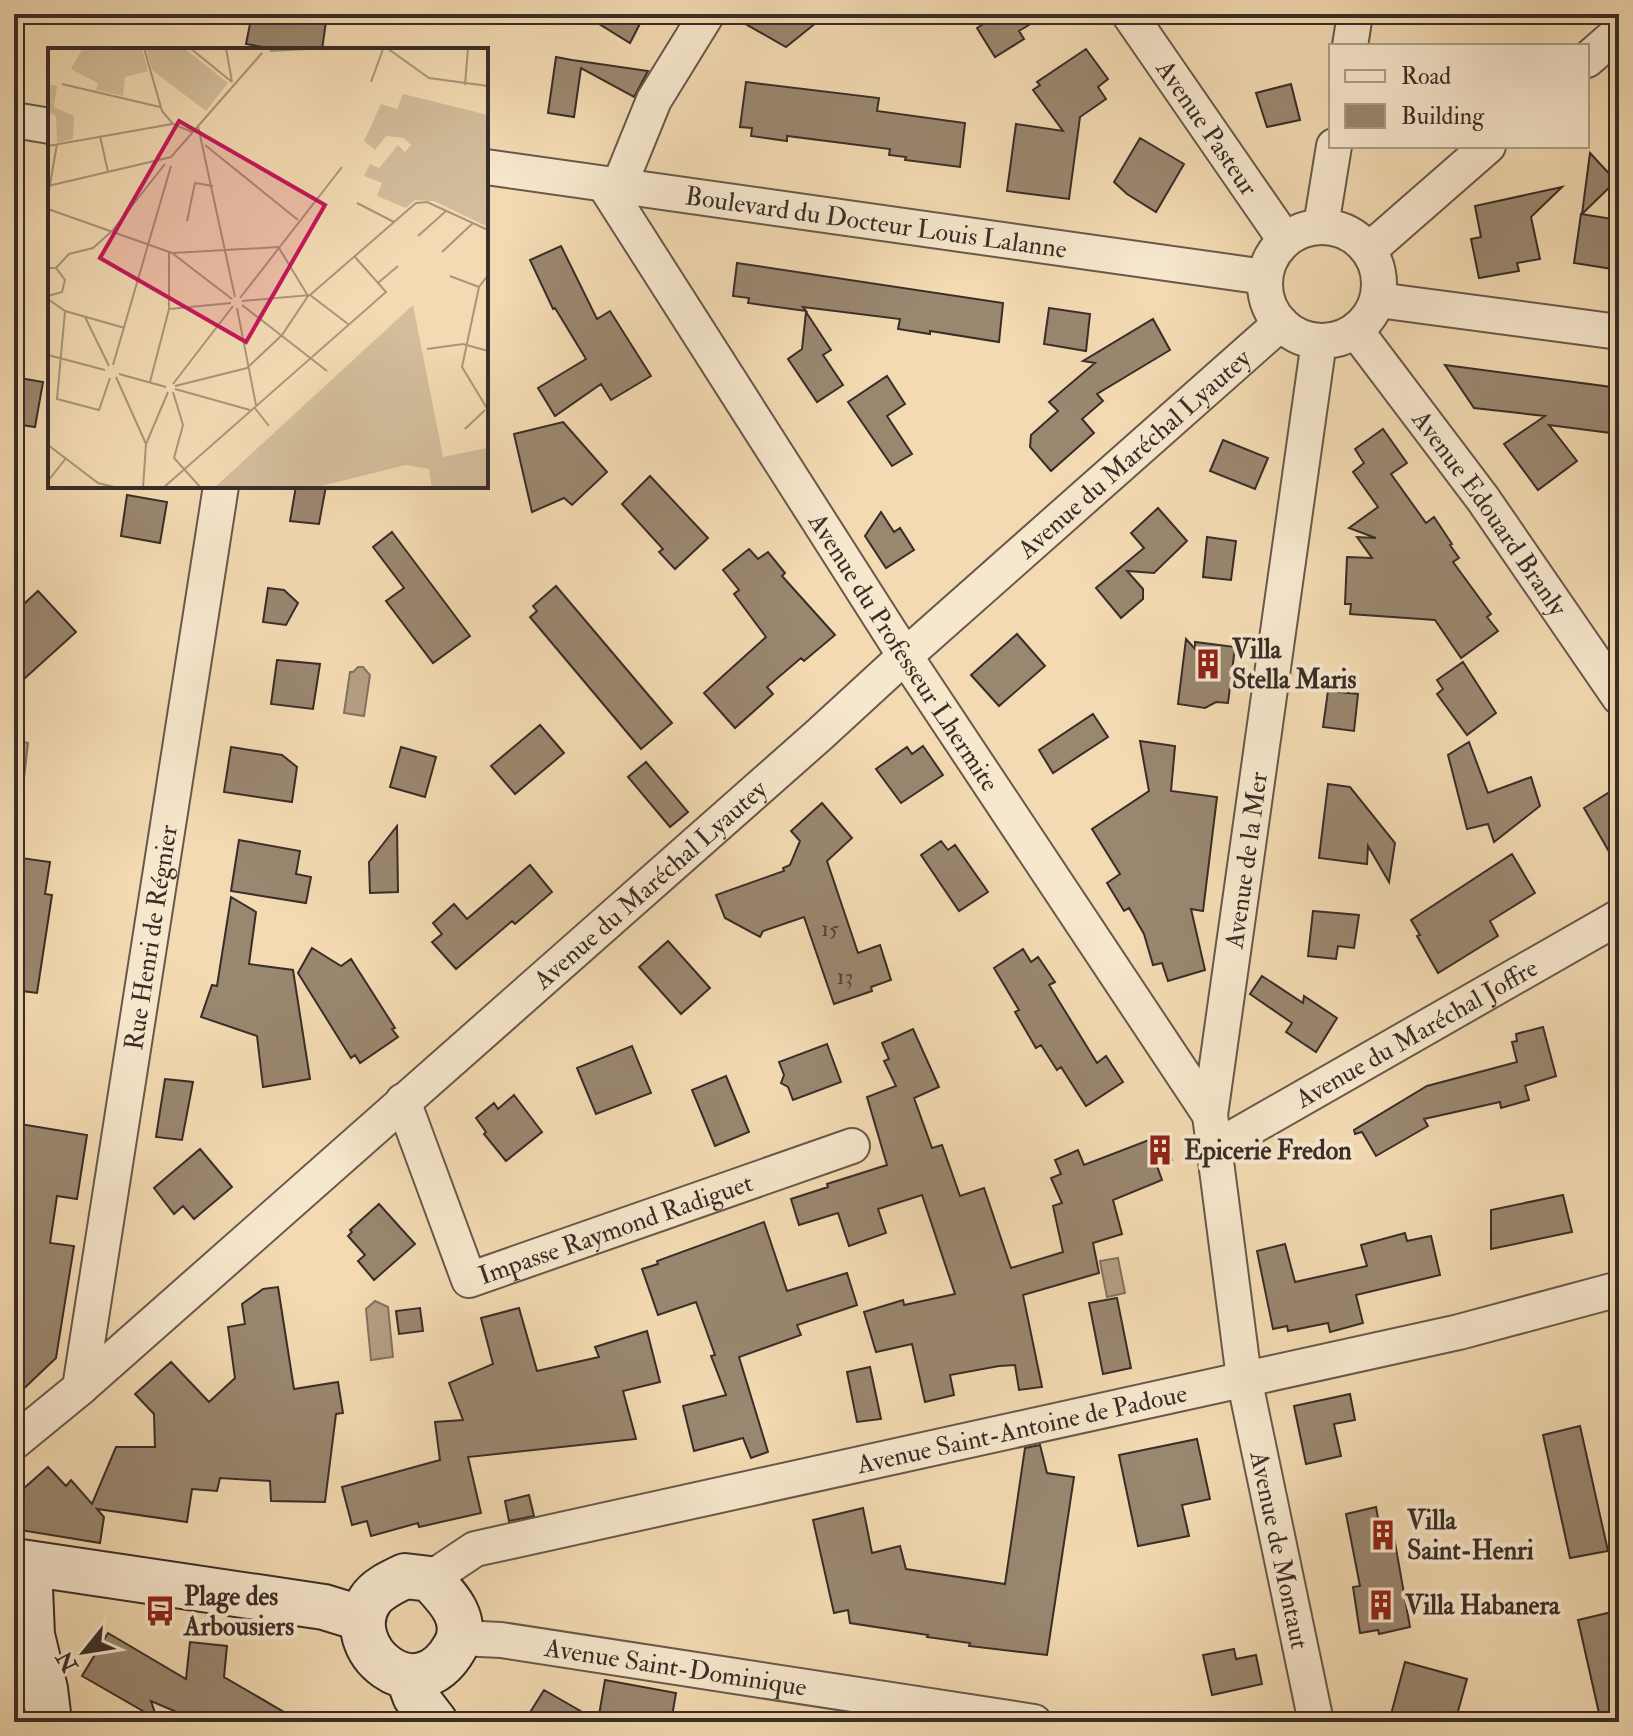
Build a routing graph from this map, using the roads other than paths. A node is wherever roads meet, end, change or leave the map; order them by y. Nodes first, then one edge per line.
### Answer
1 (707, 14) edge
2 (1129, 14) edge
3 (1355, 14) edge
4 (1619, 32) edge
5 (1350, 44) edge
6 (1589, 58) edge
7 (14, 120) edge
8 (48, 126) edge
9 (1334, 148) edge
10 (1486, 148) edge
11 (488, 167) edge
12 (612, 185) junction
13 (1321, 226) junction
14 (1285, 240) junction
15 (1369, 250) junction
16 (1265, 277) junction
17 (1378, 300) junction
18 (1281, 323) junction
19 (1356, 331) junction
20 (1619, 332) edge
21 (1319, 341) junction
22 (221, 488) edge
23 (905, 656) junction
24 (1619, 697) edge
25 (1619, 917) edge
26 (403, 1101) junction
27 (1210, 1115) junction
28 (852, 1146) dead end
29 (1215, 1148) junction
30 (1619, 1289) edge
31 (1244, 1378) junction
32 (80, 1388) junction
33 (14, 1442) edge
34 (21, 1563) edge
35 (430, 1579) junction
36 (363, 1619) junction
37 (460, 1638) junction
38 (408, 1677) junction
39 (49, 1722) edge
40 (435, 1722) edge
41 (1034, 1722) edge
42 (1316, 1722) edge

1 - 12 street
2 - 14 street, Avenue Pasteur
3 - 5 street
4 - 6 street
7 - 8 street
9 - 13 street
10 - 15 street
11 - 12 street, Boulevard du Docteur Louis Lalanne
12 - 16 street, Boulevard du Docteur Louis Lalanne
12 - 23 street, Avenue du Professeur Lhermite
13 - 14 street
13 - 15 street
14 - 16 street
15 - 17 street
16 - 18 street
17 - 19 street
17 - 20 street
18 - 21 street
18 - 23 street, Avenue du Maréchal Lyautey
19 - 21 street
19 - 24 street, Avenue Edouard Branly
21 - 27 street, Avenue de la Mer
22 - 32 street, Rue Henri de Régnier
23 - 26 street, Avenue du Maréchal Lyautey
23 - 27 street, Avenue du Professeur Lhermite
25 - 29 street, Avenue du Maréchal Joffre
26 - 28 street, Impasse Raymond Radiguet
26 - 32 street, Avenue du Maréchal Lyautey
27 - 29 street, Avenue de la Mer
29 - 31 street, Avenue de la Mer
30 - 31 street, Avenue Saint-Antoine de Padoue
31 - 35 street, Avenue Saint-Antoine de Padoue
31 - 42 street, Avenue de Montaut
32 - 33 street, Avenue du Maréchal Lyautey
34 - 36 main road
34 - 39 main road
35 - 36 main road
35 - 37 main road
36 - 38 main road
37 - 38 main road
37 - 41 street, Avenue Saint-Dominique
38 - 40 main road

